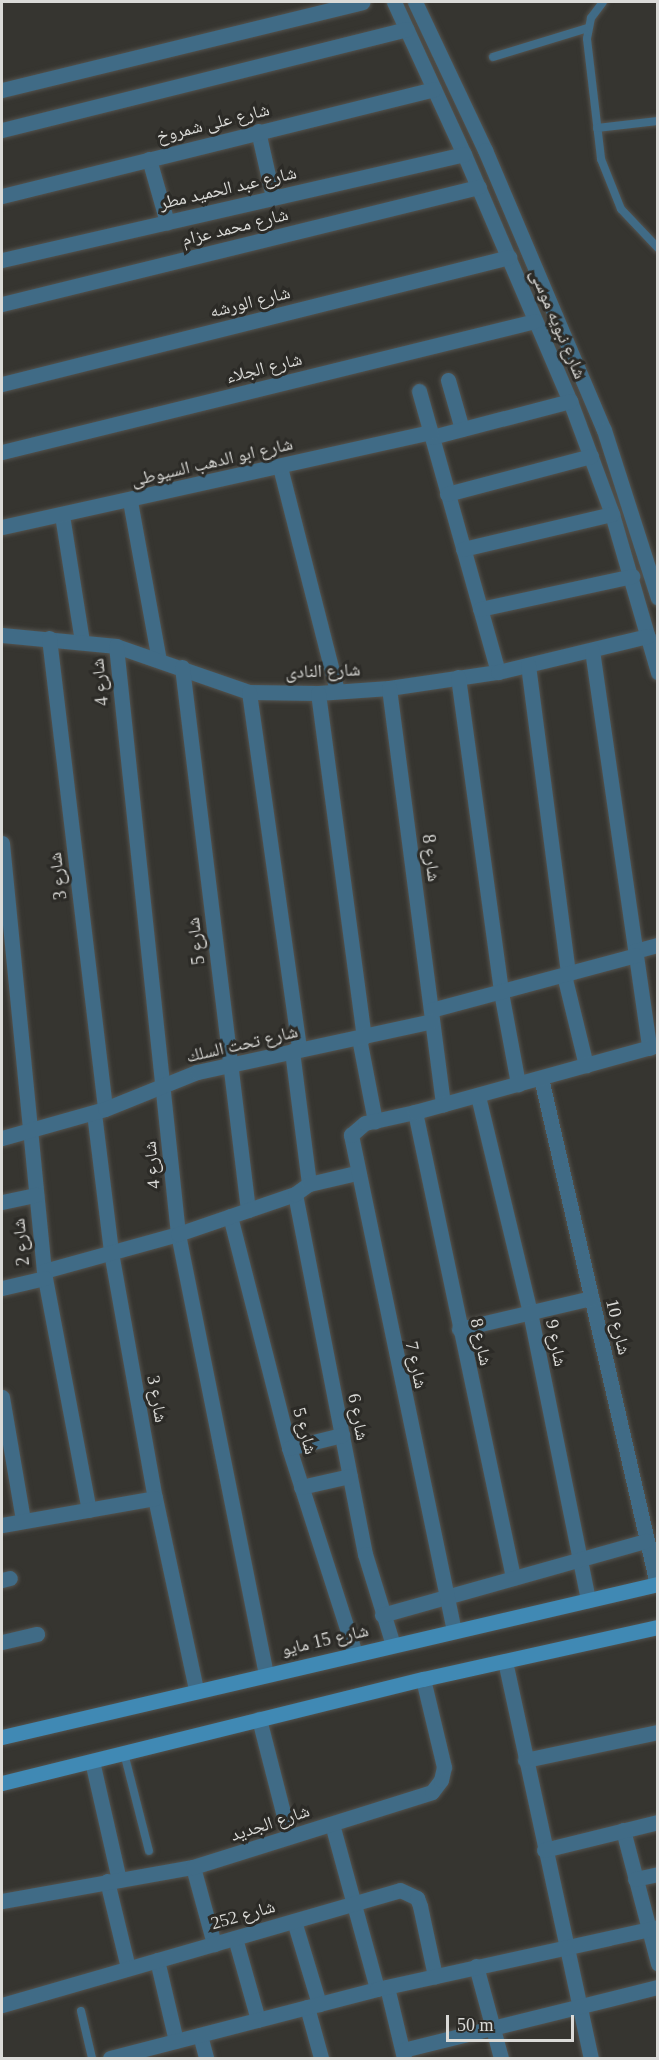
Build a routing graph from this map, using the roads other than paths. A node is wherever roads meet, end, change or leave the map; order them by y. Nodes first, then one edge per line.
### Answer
1 (362, 2) edge
2 (394, 2) edge
3 (415, 2) edge
4 (603, 2) edge
5 (588, 28) junction
6 (406, 29) junction
7 (492, 57) dead end
8 (434, 89) junction
9 (2, 90) edge
10 (657, 121) edge
11 (597, 128) junction
12 (2, 130) edge
13 (258, 131) junction
14 (464, 154) junction
15 (149, 159) junction
16 (479, 187) junction
17 (2, 196) edge
18 (273, 197) junction
19 (167, 222) junction
20 (657, 248) edge
21 (509, 257) junction
22 (2, 260) edge
23 (2, 304) edge
24 (535, 321) junction
25 (448, 380) dead end
26 (2, 384) edge
27 (419, 391) dead end
28 (570, 401) junction
29 (462, 429) junction
30 (431, 435) junction
31 (2, 452) edge
32 (591, 456) junction
33 (280, 467) junction
34 (447, 494) junction
35 (130, 501) junction
36 (612, 514) junction
37 (62, 515) junction
38 (2, 526) edge
39 (463, 549) junction
40 (632, 576) junction
41 (657, 598) edge
42 (480, 609) junction
43 (2, 635) edge
44 (648, 636) junction
45 (49, 638) junction
46 (82, 641) junction
47 (116, 646) junction
48 (592, 650) junction
49 (159, 660) junction
50 (528, 665) junction
51 (182, 668) junction
52 (498, 672) junction
53 (657, 672) edge
54 (458, 677) junction
55 (389, 688) junction
56 (337, 691) junction
57 (249, 692) junction
58 (318, 693) junction
59 (2, 843) edge
60 (657, 945) edge
61 (635, 953) junction
62 (566, 975) junction
63 (501, 992) junction
64 (432, 1016) junction
65 (361, 1038) junction
66 (653, 1046) edge
67 (296, 1051) junction
68 (230, 1064) junction
69 (586, 1065) junction
70 (541, 1078) junction
71 (518, 1084) junction
72 (165, 1087) junction
73 (478, 1095) junction
74 (443, 1105) junction
75 (99, 1111) junction
76 (415, 1112) junction
77 (375, 1121) junction
78 (30, 1131) junction
79 (2, 1138) edge
80 (356, 1173) junction
81 (309, 1184) junction
82 (295, 1194) junction
83 (36, 1196) junction
84 (2, 1202) edge
85 (248, 1210) junction
86 (230, 1216) junction
87 (178, 1234) junction
88 (111, 1252) junction
89 (44, 1275) junction
90 (2, 1288) edge
91 (591, 1298) junction
92 (530, 1312) junction
93 (459, 1329) junction
94 (2, 1397) edge
95 (342, 1435) junction
96 (289, 1448) junction
97 (8, 1473) edge
98 (350, 1476) junction
99 (301, 1487) junction
100 (155, 1498) junction
101 (89, 1510) junction
102 (23, 1520) junction
103 (2, 1525) edge
104 (646, 1541) junction
105 (580, 1560) junction
106 (513, 1578) junction
107 (657, 1584) edge
108 (446, 1597) junction
109 (588, 1600) junction
110 (382, 1615) junction
111 (657, 1627) edge
112 (454, 1631) junction
113 (37, 1634) dead end
114 (2, 1642) edge
115 (393, 1645) junction
116 (355, 1654) junction
117 (505, 1661) junction
118 (266, 1674) junction
119 (423, 1679) junction
120 (196, 1690) junction
121 (259, 1719) junction
122 (657, 1732) edge
123 (2, 1737) edge
124 (124, 1753) junction
125 (525, 1760) junction
126 (92, 1761) junction
127 (2, 1783) edge
128 (657, 1822) edge
129 (332, 1824) junction
130 (623, 1830) junction
131 (289, 1836) junction
132 (544, 1850) junction
133 (149, 1851) dead end
134 (193, 1867) junction
135 (657, 1874) edge
136 (635, 1880) junction
137 (113, 1881) junction
138 (2, 1901) edge
139 (353, 1904) junction
140 (294, 1921) junction
141 (653, 1928) edge
142 (235, 1938) junction
143 (214, 1944) junction
144 (564, 1946) junction
145 (157, 1960) junction
146 (657, 1963) edge
147 (476, 1966) junction
148 (128, 1968) junction
149 (435, 1976) junction
150 (382, 1988) junction
151 (657, 1988) edge
152 (2, 2005) edge
153 (313, 2005) junction
154 (579, 2007) junction
155 (81, 2011) dead end
156 (258, 2020) junction
157 (493, 2028) junction
158 (200, 2035) junction
159 (176, 2041) junction
160 (404, 2054) edge
161 (92, 2058) edge
162 (113, 2058) edge
163 (206, 2058) edge
164 (321, 2058) edge
165 (501, 2058) edge
166 (591, 2058) edge

1 - 9 street
2 - 6 street, شارع نبويه موسى
3 - 41 street, شارع نبويه موسى
4 - 5 lane
5 - 7 lane
5 - 11 lane
6 - 8 street, شارع نبويه موسى
6 - 12 street
8 - 13 street, شارع على شمروخ
8 - 14 street, شارع نبويه موسى
10 - 11 lane
11 - 20 lane
13 - 15 street, شارع على شمروخ
13 - 18 street
14 - 16 street, شارع نبويه موسى
14 - 18 street, شارع عبد الحميد مطر
15 - 17 street, شارع على شمروخ
15 - 19 street
16 - 21 street, شارع نبويه موسى
16 - 23 street, شارع محمد عزام
18 - 19 street, شارع عبد الحميد مطر
19 - 22 street, شارع عبد الحميد مطر
21 - 24 street, شارع نبويه موسى
21 - 26 street, شارع الورشه
24 - 28 street, شارع نبويه موسى
24 - 31 street, شارع الجلاء
25 - 29 street
27 - 30 street
28 - 29 street, شارع ابو الدهب السيوطى
28 - 32 street, شارع نبويه موسى
29 - 30 street, شارع ابو الدهب السيوطى
30 - 33 street, شارع ابو الدهب السيوطى
30 - 34 street
32 - 34 street
32 - 36 street, شارع نبويه موسى
33 - 35 street, شارع ابو الدهب السيوطى
33 - 56 street
34 - 39 street
35 - 37 street, شارع ابو الدهب السيوطى
35 - 49 street
36 - 39 street
36 - 40 street, شارع نبويه موسى
37 - 38 street, شارع ابو الدهب السيوطى
37 - 46 street
39 - 42 street
40 - 42 street
40 - 44 street, شارع نبويه موسى
42 - 52 street
43 - 45 street, شارع النادى
44 - 48 street, شارع النادى
44 - 53 street, شارع نبويه موسى
45 - 46 street, شارع النادى
45 - 75 street, شارع 3
46 - 47 street, شارع النادى
47 - 49 street, شارع النادى
47 - 72 street, شارع 4
48 - 50 street, شارع النادى
48 - 61 street
49 - 51 street, شارع النادى
50 - 52 street, شارع النادى
50 - 62 street
51 - 57 street, شارع النادى
51 - 68 street, شارع 5
52 - 54 street, شارع النادى
54 - 55 street, شارع النادى
54 - 63 street
55 - 56 street, شارع النادى
55 - 64 street, شارع 8
56 - 58 street, شارع النادى
57 - 58 street, شارع النادى
57 - 67 street
58 - 65 street
59 - 78 street, شارع 2
60 - 61 street, شارع تحت السلك
61 - 62 street, شارع تحت السلك
61 - 66 street
62 - 63 street, شارع تحت السلك
62 - 69 street
63 - 64 street, شارع تحت السلك
63 - 71 street
64 - 65 street, شارع تحت السلك
64 - 74 street, شارع 8
65 - 67 street, شارع تحت السلك
65 - 77 street
66 - 69 street
67 - 68 street, شارع تحت السلك
67 - 81 street
68 - 72 street, شارع تحت السلك
68 - 85 street, شارع 5
69 - 70 street
70 - 71 street
70 - 91 street, شارع 10
71 - 73 street
72 - 75 street, شارع تحت السلك
72 - 87 street, شارع 4
73 - 74 street
73 - 92 street, شارع 9
74 - 76 street
75 - 78 street, شارع تحت السلك
75 - 88 street, شارع 3
76 - 77 street
76 - 93 street, شارع 8
77 - 80 street, شارع 7
78 - 79 street, شارع تحت السلك
78 - 83 street, شارع 2
80 - 81 street
80 - 108 street, شارع 7
81 - 82 street
82 - 85 street
82 - 95 street, شارع 6
83 - 84 street
83 - 89 street, شارع 2
85 - 86 street
86 - 87 street
86 - 96 street, شارع 5
87 - 88 street
87 - 118 street, شارع 4
88 - 89 street
88 - 100 street, شارع 3
89 - 90 street
89 - 101 street, شارع 2
91 - 92 street
91 - 104 street, شارع 10
92 - 93 street
92 - 105 street, شارع 9
93 - 106 street, شارع 8
94 - 97 street
95 - 96 street
95 - 98 street, شارع 6
96 - 99 street, شارع 5
97 - 102 street
98 - 99 street
98 - 110 street, شارع 6
99 - 116 street, شارع 5
100 - 101 street
100 - 120 street, شارع 3
101 - 102 street
102 - 103 street
104 - 105 street
104 - 107 street, شارع 10
105 - 106 street
105 - 109 street, شارع 9
106 - 108 street
107 - 109 main road, شارع 15 مايو
108 - 110 street
108 - 112 street, شارع 7
109 - 112 main road, شارع 15 مايو
110 - 115 street, شارع 6
111 - 117 main road
112 - 115 main road, شارع 15 مايو
113 - 114 street
115 - 116 main road, شارع 15 مايو
116 - 118 main road, شارع 15 مايو
117 - 119 main road
117 - 125 street
118 - 120 main road, شارع 15 مايو
119 - 121 main road
119 - 129 street, شارع الجديد
120 - 123 main road, شارع 15 مايو
121 - 124 main road
121 - 131 street
122 - 125 street
124 - 126 main road
124 - 133 lane
125 - 132 street
126 - 127 main road
126 - 137 street
128 - 130 street
129 - 131 street, شارع الجديد
129 - 139 street
130 - 132 street
130 - 136 street
131 - 134 street, شارع الجديد
132 - 144 street
134 - 137 street, شارع الجديد
134 - 143 street
135 - 136 street
136 - 141 street
137 - 138 street, شارع الجديد
137 - 148 street
139 - 140 street, شارع 252
139 - 149 street, شارع 252
139 - 150 street
140 - 142 street, شارع 252
140 - 153 street
141 - 144 street
141 - 146 street
142 - 143 street, شارع 252
142 - 156 street
143 - 145 street, شارع 252
144 - 147 street
144 - 154 street
145 - 148 street, شارع 252
145 - 159 street
147 - 149 street
147 - 157 street
148 - 152 street, شارع 252
149 - 150 street
150 - 153 street
150 - 160 street
151 - 154 street
153 - 156 street
153 - 164 street
154 - 157 street
154 - 166 street
155 - 161 lane
156 - 158 street
157 - 160 street
157 - 165 street
158 - 159 street
158 - 163 street
159 - 162 street

